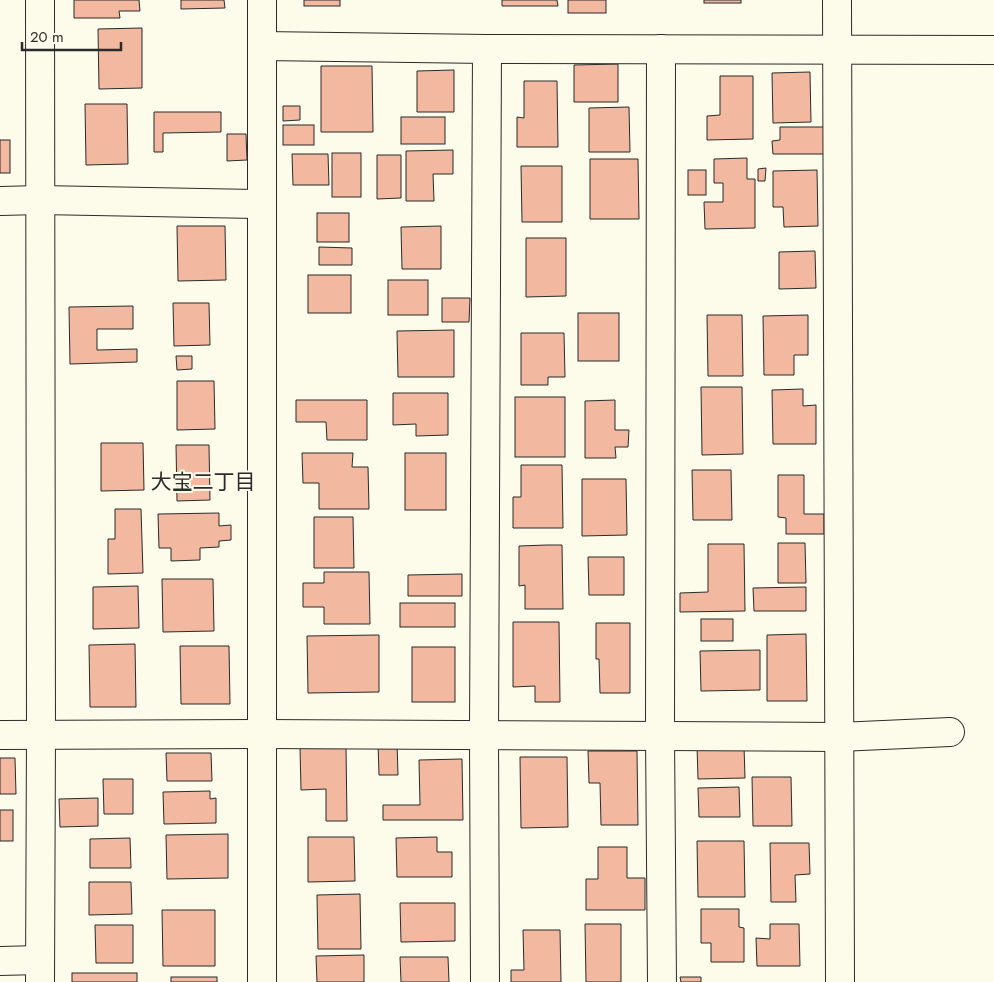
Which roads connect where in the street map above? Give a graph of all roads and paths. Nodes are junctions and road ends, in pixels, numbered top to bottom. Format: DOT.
graph roads {
  1 [pos="40,0"];
  2 [pos="262,0"];
  3 [pos="837,0"];
  4 [pos="262,46"];
  5 [pos="487,49"];
  6 [pos="660,49"];
  7 [pos="836,50"];
  8 [pos="994,50"];
  9 [pos="40,200"];
  10 [pos="0,201"];
  11 [pos="262,204"];
  12 [pos="950,732"];
  13 [pos="262,734"];
  14 [pos="484,735"];
  15 [pos="0,736"];
  16 [pos="41,736"];
  17 [pos="660,736"];
  18 [pos="838,736"];
  19 [pos="0,961"];
  20 [pos="40,971"];
  21 [pos="262,982"];
  22 [pos="485,982"];
  23 [pos="662,982"];
  24 [pos="840,982"];
  1 -- 9 [label="street"];
  2 -- 4 [label="street"];
  3 -- 7 [label="street"];
  4 -- 5 [label="street"];
  4 -- 11 [label="street"];
  5 -- 6 [label="street"];
  5 -- 14 [label="street"];
  6 -- 7 [label="street"];
  6 -- 17 [label="street"];
  7 -- 8 [label="street"];
  7 -- 18 [label="street"];
  9 -- 10 [label="street"];
  9 -- 11 [label="street"];
  9 -- 16 [label="street"];
  11 -- 13 [label="street"];
  12 -- 18 [label="street"];
  13 -- 14 [label="street"];
  13 -- 16 [label="street"];
  13 -- 21 [label="street"];
  14 -- 17 [label="street"];
  14 -- 22 [label="street"];
  15 -- 16 [label="street"];
  16 -- 20 [label="street"];
  17 -- 18 [label="street"];
  17 -- 23 [label="street"];
  18 -- 24 [label="street"];
  19 -- 20 [label="street"];
}
